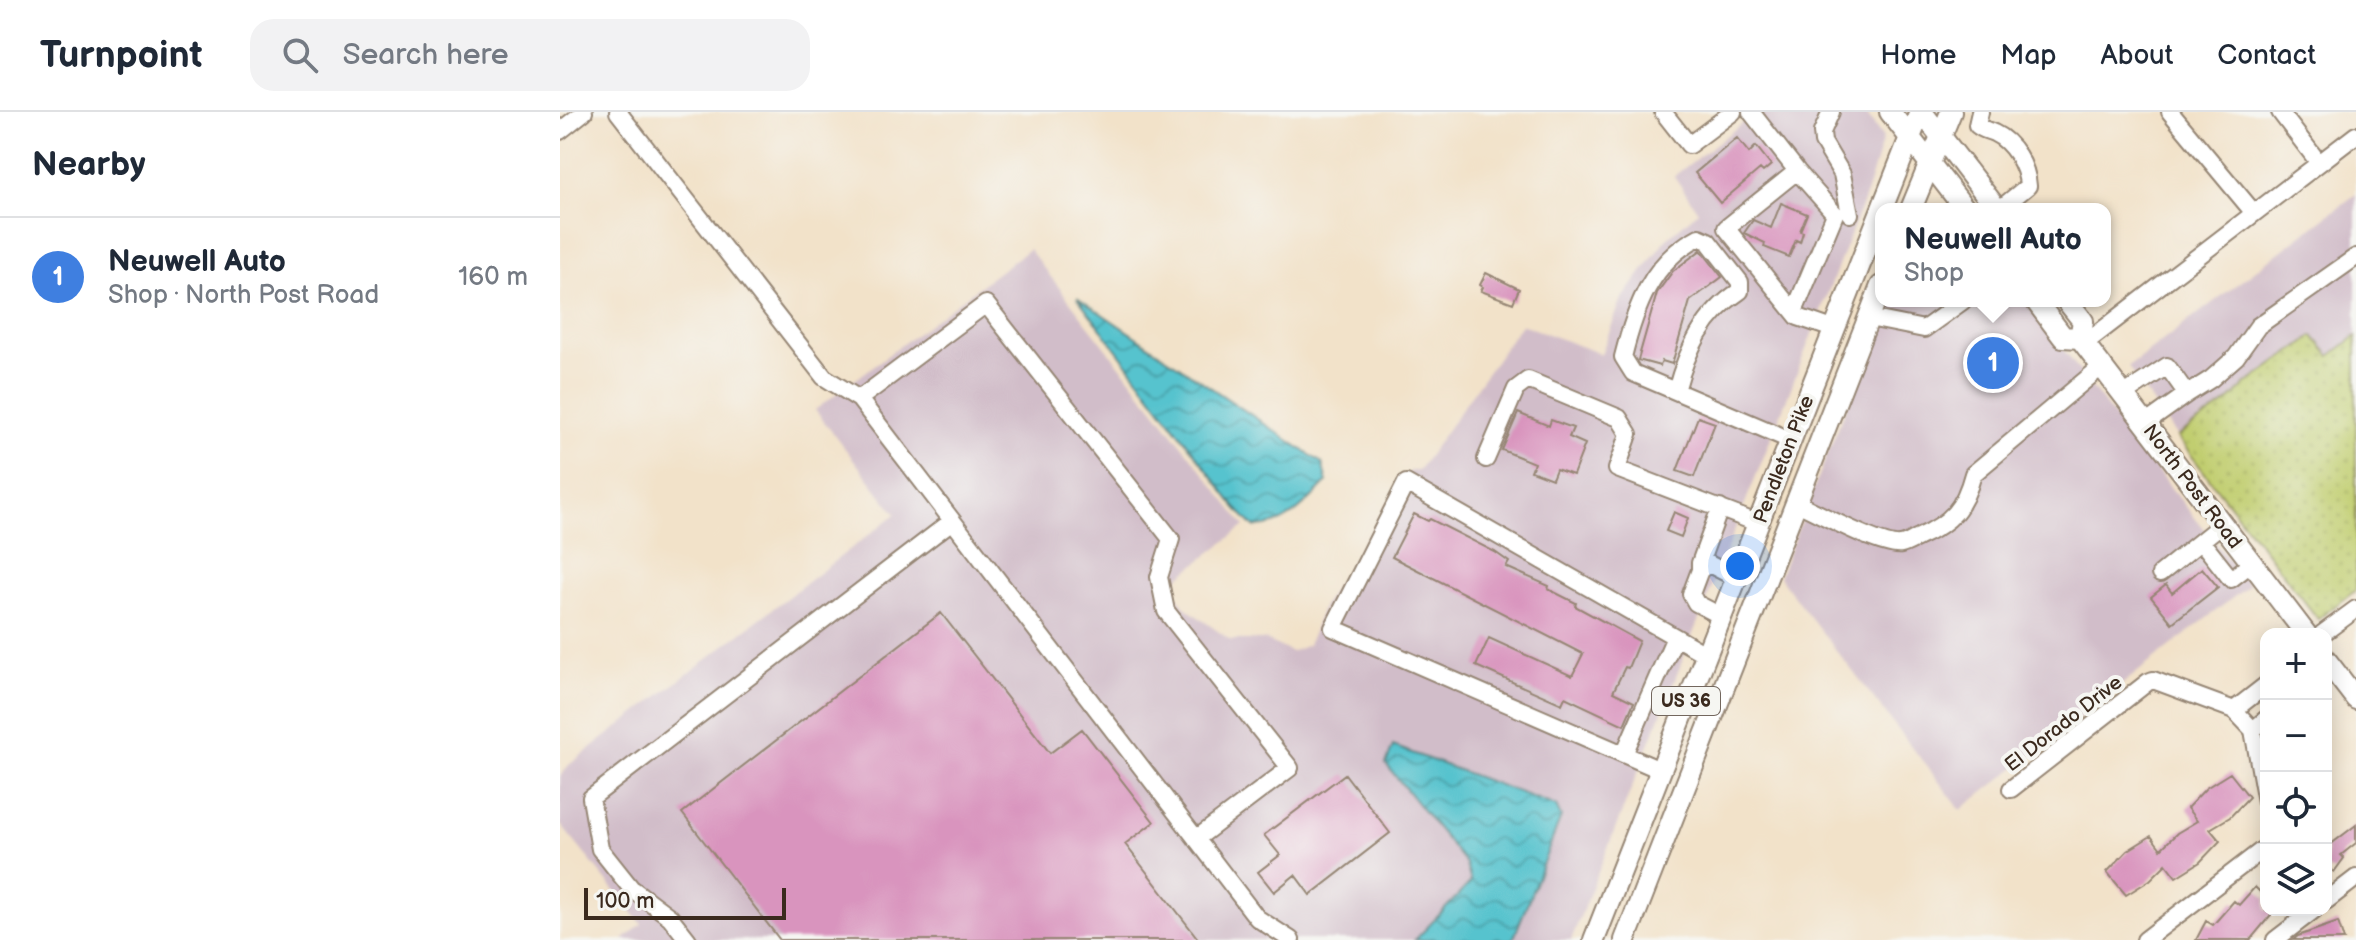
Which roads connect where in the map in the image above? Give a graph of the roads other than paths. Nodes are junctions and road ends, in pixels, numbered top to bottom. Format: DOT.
graph roads {
  1 [pos="584,112"];
  2 [pos="618,112"];
  3 [pos="1663,112"];
  4 [pos="1733,112"];
  5 [pos="1751,112"];
  6 [pos="1831,112"];
  7 [pos="1890,112"];
  8 [pos="1921,112"];
  9 [pos="1951,112"];
  10 [pos="1980,112"];
  11 [pos="2170,112"];
  12 [pos="2280,112"];
  13 [pos="560,131"];
  14 [pos="2356,135"];
  15 [pos="1909,137"];
  16 [pos="1942,137"];
  17 [pos="2319,163"];
  18 [pos="1930,164"];
  19 [pos="1797,171"];
  20 [pos="1883,203"];
  21 [pos="1914,203"];
  22 [pos="1960,203"];
  23 [pos="1993,203"];
  24 [pos="2006,203"];
  25 [pos="2254,213"];
  26 [pos="1843,214"];
  27 [pos="1874,225"];
  28 [pos="2356,257"];
  29 [pos="1875,302"];
  30 [pos="1955,307"];
  31 [pos="2040,307"];
  32 [pos="2072,307"];
  33 [pos="1794,312"];
  34 [pos="1869,318"];
  35 [pos="1833,329"];
  36 [pos="2082,341"];
  37 [pos="2101,367"];
  38 [pos="1676,391"];
  39 [pos="2187,394"];
  40 [pos="2123,395"];
  41 [pos="859,399"];
  42 [pos="2145,424"];
  43 [pos="1790,440"];
  44 [pos="1486,459"];
  45 [pos="1797,503"];
  46 [pos="1720,508"];
  47 [pos="952,521"];
  48 [pos="1757,523"];
  49 [pos="2222,524"];
  50 [pos="2201,541"];
  51 [pos="2252,563"];
  52 [pos="1700,570"];
  53 [pos="2160,574"];
  54 [pos="1736,578"];
  55 [pos="2356,609"];
  56 [pos="1721,616"];
  57 [pos="2301,628"];
  58 [pos="2330,628"];
  59 [pos="1675,637"];
  60 [pos="1705,654"];
  61 [pos="2332,672"];
  62 [pos="2260,690"];
  63 [pos="2356,699"];
  64 [pos="2234,710"];
  65 [pos="2259,724"];
  66 [pos="1624,754"];
  67 [pos="1660,770"];
  68 [pos="2263,772"];
  69 [pos="2011,789"];
  70 [pos="1196,839"];
  71 [pos="2260,852"];
  72 [pos="2356,878"];
  73 [pos="2332,896"];
  74 [pos="2306,916"];
  75 [pos="688,940"];
  76 [pos="1291,940"];
  77 [pos="1594,940"];
  78 [pos="1625,940"];
  79 [pos="2145,940"];
  80 [pos="2275,940"];
  1 -- 13 [label="street"];
  2 -- 41 [label="street"];
  3 -- 4 [label="street"];
  5 -- 19 [label="street"];
  6 -- 26 [label="street"];
  7 -- 15 [label="main road"];
  8 -- 15 [label="main road, Pendleton Pike / US 36"];
  8 -- 16 [label="main road"];
  9 -- 16 [label="main road"];
  10 -- 24 [label="street"];
  11 -- 25 [label="street"];
  12 -- 17 [label="street"];
  14 -- 17 [label="street"];
  15 -- 18 [label="main road"];
  15 -- 20 [label="main road, Pendleton Pike / US 36"];
  16 -- 18 [label="main road"];
  16 -- 23 [label="main road"];
  17 -- 25 [label="street"];
  18 -- 21 [label="main road"];
  18 -- 22 [label="main road"];
  19 -- 26 [label="street"];
  19 -- 33 [label="street"];
  25 -- 36 [label="street"];
  26 -- 27 [label="street"];
  26 -- 33 [label="street"];
  27 -- 35 [label="main road, Pendleton Pike / US 36"];
  28 -- 39 [label="street"];
  29 -- 34 [label="main road, Pendleton Pike"];
  30 -- 34 [label="street"];
  31 -- 36 [label="main road, North Post Road"];
  32 -- 36 [label="main road, North Post Road"];
  33 -- 35 [label="street"];
  34 -- 45 [label="main road, Pendleton Pike"];
  35 -- 43 [label="main road, Pendleton Pike / US 36"];
  36 -- 37 [label="main road, North Post Road"];
  37 -- 40 [label="main road, North Post Road"];
  37 -- 45 [label="street"];
  38 -- 38 [label="street"];
  38 -- 43 [label="street"];
  39 -- 40 [label="street"];
  39 -- 42 [label="street"];
  40 -- 42 [label="main road, North Post Road"];
  41 -- 47 [label="street"];
  41 -- 70 [label="street"];
  42 -- 49 [label="main road, North Post Road"];
  43 -- 48 [label="main road, Pendleton Pike / US 36"];
  44 -- 46 [label="street"];
  45 -- 78 [label="main road, Pendleton Pike"];
  46 -- 48 [label="street"];
  46 -- 52 [label="street"];
  47 -- 70 [label="street"];
  47 -- 75 [label="street"];
  48 -- 54 [label="main road, Pendleton Pike / US 36"];
  49 -- 50 [label="street"];
  49 -- 51 [label="main road, North Post Road"];
  50 -- 51 [label="street"];
  50 -- 53 [label="street"];
  51 -- 57 [label="main road, North Post Road"];
  52 -- 54 [label="street"];
  52 -- 56 [label="street"];
  54 -- 56 [label="main road, Pendleton Pike / US 36"];
  55 -- 58 [label="street"];
  56 -- 60 [label="main road, Pendleton Pike / US 36"];
  59 -- 60 [label="street"];
  59 -- 66 [label="street"];
  59 -- 66 [label="street"];
  60 -- 67 [label="main road, Pendleton Pike / US 36"];
  61 -- 63 [label="main road"];
  62 -- 64 [label="street"];
  64 -- 65 [label="street"];
  64 -- 69 [label="street, El Dorado Drive"];
  65 -- 68 [label="street"];
  66 -- 67 [label="street"];
  67 -- 77 [label="main road, Pendleton Pike / US 36"];
  70 -- 76 [label="street"];
  71 -- 79 [label="street"];
  72 -- 73 [label="street"];
  74 -- 80 [label="street"];
}
